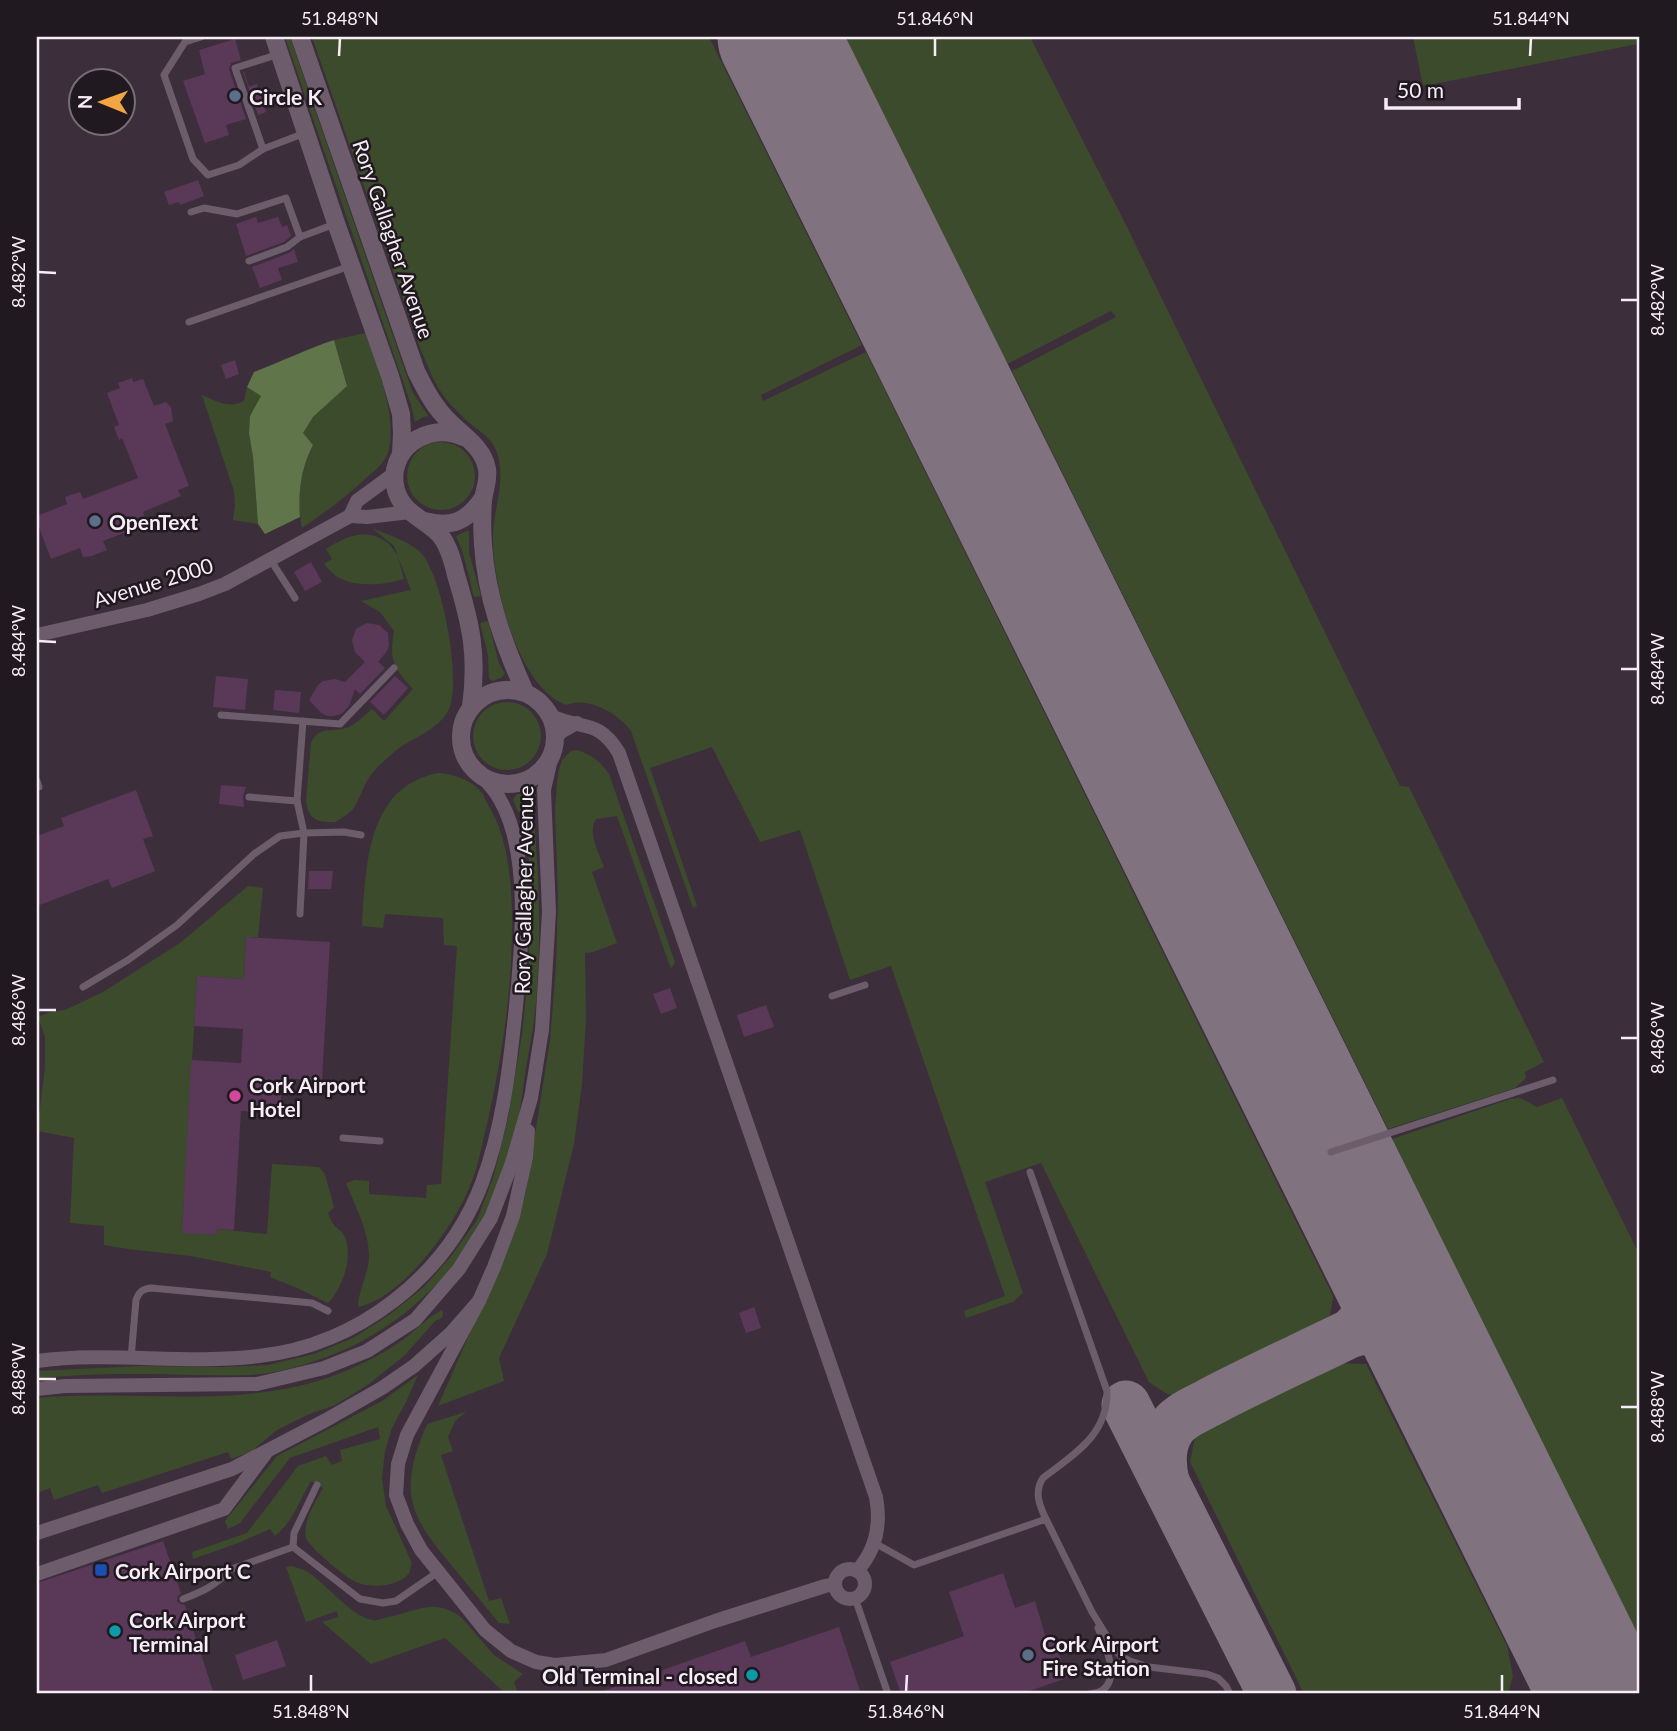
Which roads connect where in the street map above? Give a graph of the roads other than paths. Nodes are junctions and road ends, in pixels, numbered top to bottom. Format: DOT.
graph roads {
  1 [pos="201,37"];
  2 [pos="300,37"];
  3 [pos="277,45"];
  4 [pos="306,132"];
  5 [pos="263,149"];
  6 [pos="191,212"];
  7 [pos="336,223"];
  8 [pos="300,237"];
  9 [pos="248,261"];
  10 [pos="352,266"];
  11 [pos="188,322"];
  12 [pos="471,442"];
  13 [pos="401,454"];
  14 [pos="395,473"];
  15 [pos="483,498"];
  16 [pos="350,516"];
  17 [pos="417,517"];
  18 [pos="270,559"];
  19 [pos="295,598"];
  20 [pos="37,635"];
  21 [pos="394,668"];
  22 [pos="525,692"];
  23 [pos="471,707"];
  24 [pos="221,715"];
  25 [pos="549,715"];
  26 [pos="303,720"];
  27 [pos="577,723"];
  28 [pos="554,744"];
  29 [pos="483,777"];
  30 [pos="249,797"];
  31 [pos="298,801"];
  32 [pos="304,833"];
  33 [pos="362,835"];
  34 [pos="300,914"];
  35 [pos="865,985"];
  36 [pos="83,987"];
  37 [pos="832,996"];
  38 [pos="1553,1080"];
  39 [pos="531,1098"];
  40 [pos="343,1138"];
  41 [pos="380,1141"];
  42 [pos="1331,1152"];
  43 [pos="1030,1172"];
  44 [pos="479,1301"];
  45 [pos="328,1311"];
  46 [pos="131,1358"];
  47 [pos="37,1361"];
  48 [pos="37,1389"];
  49 [pos="268,1451"];
  50 [pos="317,1485"];
  51 [pos="1046,1519"];
  52 [pos="37,1533"];
  53 [pos="873,1542"];
  54 [pos="293,1547"];
  55 [pos="857,1571"];
  56 [pos="439,1572"];
  57 [pos="37,1574"];
  58 [pos="835,1584"];
  59 [pos="855,1598"];
  60 [pos="183,1599"];
  61 [pos="1092,1612"];
  62 [pos="888,1694"];
  63 [pos="1090,1694"];
  64 [pos="1230,1694"];
  1 -- 5 [label="lane"];
  2 -- 12 [label="street, Rory Gallagher Avenue"];
  3 -- 4 [label="street"];
  3 -- 5 [label="lane"];
  4 -- 5 [label="lane"];
  4 -- 7 [label="street"];
  6 -- 8 [label="lane"];
  7 -- 8 [label="lane"];
  7 -- 10 [label="street"];
  8 -- 9 [label="lane"];
  10 -- 11 [label="lane"];
  10 -- 13 [label="street"];
  12 -- 13 [label="street"];
  12 -- 15 [label="street, Rory Gallagher Avenue"];
  13 -- 14 [label="street"];
  14 -- 16 [label="street"];
  14 -- 17 [label="street, Rory Gallagher Avenue"];
  15 -- 17 [label="street"];
  15 -- 22 [label="street, Rory Gallagher Avenue"];
  16 -- 17 [label="street"];
  16 -- 18 [label="street, Avenue 2000"];
  17 -- 23 [label="street, Rory Gallagher Avenue"];
  18 -- 19 [label="lane"];
  18 -- 20 [label="street, Avenue 2000"];
  21 -- 26 [label="lane"];
  22 -- 23 [label="street"];
  22 -- 25 [label="street, Rory Gallagher Avenue"];
  23 -- 29 [label="street, Rory Gallagher Avenue"];
  24 -- 26 [label="lane"];
  25 -- 27 [label="street"];
  25 -- 28 [label="street, Rory Gallagher Avenue"];
  26 -- 31 [label="lane"];
  27 -- 28 [label="street"];
  27 -- 53 [label="street"];
  28 -- 29 [label="street, Rory Gallagher Avenue"];
  28 -- 39 [label="street, Rory Gallagher Avenue"];
  29 -- 46 [label="street, Rory Gallagher Avenue"];
  30 -- 31 [label="lane"];
  31 -- 32 [label="lane"];
  32 -- 33 [label="lane"];
  32 -- 34 [label="lane"];
  32 -- 36 [label="lane"];
  35 -- 37 [label="lane"];
  38 -- 42 [label="lane"];
  39 -- 44 [label="street"];
  39 -- 48 [label="street, Rory Gallagher Avenue"];
  40 -- 41 [label="lane"];
  43 -- 51 [label="lane"];
  44 -- 49 [label="street"];
  44 -- 56 [label="street"];
  45 -- 46 [label="lane"];
  46 -- 47 [label="street, Rory Gallagher Avenue"];
  49 -- 52 [label="street"];
  49 -- 57 [label="street"];
  50 -- 54 [label="lane"];
  51 -- 53 [label="lane"];
  51 -- 61 [label="lane"];
  53 -- 55 [label="street"];
  54 -- 56 [label="lane"];
  54 -- 60 [label="lane"];
  55 -- 58 [label="street"];
  55 -- 59 [label="street"];
  56 -- 58 [label="street"];
  58 -- 59 [label="street"];
  59 -- 62 [label="lane"];
  61 -- 63 [label="lane"];
  61 -- 64 [label="lane"];
}
